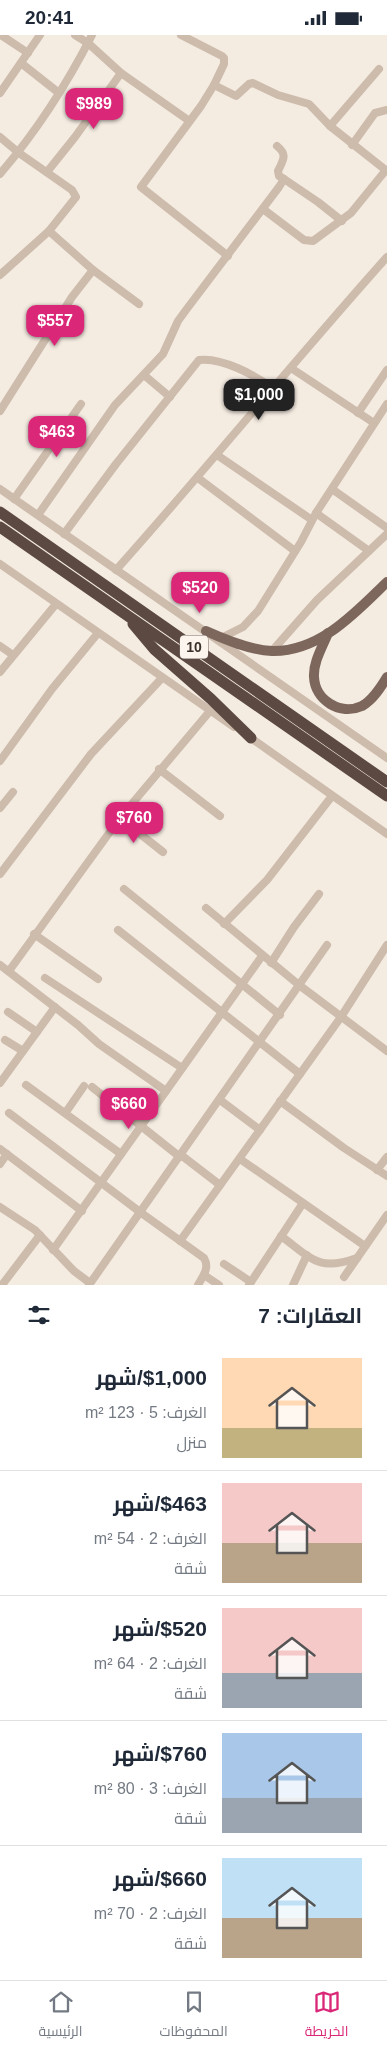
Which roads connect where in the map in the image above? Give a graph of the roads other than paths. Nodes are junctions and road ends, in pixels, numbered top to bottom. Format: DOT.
graph roads {
  1 [pos="1,35"];
  2 [pos="40,35"];
  3 [pos="75,35"];
  4 [pos="92,35"];
  5 [pos="181,35"];
  6 [pos="88,43"];
  7 [pos="28,53"];
  8 [pos="20,63"];
  9 [pos="379,69"];
  10 [pos="121,73"];
  11 [pos="214,85"];
  12 [pos="0,93"];
  13 [pos="59,93"];
  14 [pos="387,110"];
  15 [pos="188,120"];
  16 [pos="330,126"];
  17 [pos="0,137"];
  18 [pos="277,145"];
  19 [pos="352,145"];
  20 [pos="18,153"];
  21 [pos="387,171"];
  22 [pos="47,172"];
  23 [pos="0,174"];
  24 [pos="284,179"];
  25 [pos="263,209"];
  26 [pos="342,221"];
  27 [pos="49,231"];
  28 [pos="228,255"];
  29 [pos="387,257"];
  30 [pos="93,270"];
  31 [pos="0,275"];
  32 [pos="139,304"];
  33 [pos="291,368"];
  34 [pos="387,370"];
  35 [pos="144,375"];
  36 [pos="273,387"];
  37 [pos="170,397"];
  38 [pos="81,404"];
  39 [pos="387,404"];
  40 [pos="0,411"];
  41 [pos="358,413"];
  42 [pos="385,413"];
  43 [pos="374,423"];
  44 [pos="217,455"];
  45 [pos="198,478"];
  46 [pos="0,489"];
  47 [pos="332,489"];
  48 [pos="14,499"];
  49 [pos="0,512"];
  50 [pos="38,515"];
  51 [pos="314,517"];
  52 [pos="0,527"];
  53 [pos="387,528"];
  54 [pos="64,534"];
  55 [pos="387,534"];
  56 [pos="295,551"];
  57 [pos="369,551"];
  58 [pos="0,564"];
  59 [pos="116,570"];
  60 [pos="387,582"];
  61 [pos="56,604"];
  62 [pos="126,615"];
  63 [pos="206,631"];
  64 [pos="98,633"];
  65 [pos="328,633"];
  66 [pos="222,638"];
  67 [pos="0,645"];
  68 [pos="272,651"];
  69 [pos="13,655"];
  70 [pos="0,672"];
  71 [pos="387,677"];
  72 [pos="162,678"];
  73 [pos="210,711"];
  74 [pos="251,738"];
  75 [pos="387,758"];
  76 [pos="0,761"];
  77 [pos="159,769"];
  78 [pos="387,782"];
  79 [pos="13,792"];
  80 [pos="332,796"];
  81 [pos="387,796"];
  82 [pos="0,808"];
  83 [pos="220,816"];
  84 [pos="120,817"];
  85 [pos="387,834"];
  86 [pos="163,852"];
  87 [pos="0,874"];
  88 [pos="124,889"];
  89 [pos="319,894"];
  90 [pos="206,908"];
  91 [pos="224,923"];
  92 [pos="118,930"];
  93 [pos="34,934"];
  94 [pos="328,945"];
  95 [pos="387,945"];
  96 [pos="262,956"];
  97 [pos="271,963"];
  98 [pos="0,965"];
  99 [pos="9,971"];
  100 [pos="45,978"];
  101 [pos="98,979"];
  102 [pos="242,984"];
  103 [pos="300,985"];
  104 [pos="55,1007"];
  105 [pos="8,1012"];
  106 [pos="222,1013"];
  107 [pos="280,1015"];
  108 [pos="341,1017"];
  109 [pos="36,1032"];
  110 [pos="5,1039"];
  111 [pos="260,1043"];
  112 [pos="23,1051"];
  113 [pos="387,1051"];
  114 [pos="0,1068"];
  115 [pos="182,1068"];
  116 [pos="8,1073"];
  117 [pos="300,1074"];
  118 [pos="0,1083"];
  119 [pos="26,1085"];
  120 [pos="166,1091"];
  121 [pos="220,1100"];
  122 [pos="280,1101"];
  123 [pos="9,1113"];
  124 [pos="66,1113"];
  125 [pos="141,1126"];
  126 [pos="260,1130"];
  127 [pos="3,1151"];
  128 [pos="121,1154"];
  129 [pos="180,1156"];
  130 [pos="387,1157"];
  131 [pos="240,1159"];
  132 [pos="0,1164"];
  133 [pos="377,1170"];
  134 [pos="387,1176"];
  135 [pos="101,1183"];
  136 [pos="220,1185"];
  137 [pos="302,1203"];
  138 [pos="0,1207"];
  139 [pos="82,1211"];
  140 [pos="140,1212"];
  141 [pos="387,1215"];
  142 [pos="40,1235"];
  143 [pos="281,1237"];
  144 [pos="180,1241"];
  145 [pos="365,1246"];
  146 [pos="53,1250"];
  147 [pos="307,1255"];
  148 [pos="357,1258"];
  149 [pos="224,1264"];
  150 [pos="204,1275"];
  151 [pos="344,1277"];
  152 [pos="250,1283"];
  153 [pos="89,1284"];
  154 [pos="2,1285"];
  155 [pos="198,1285"];
  156 [pos="219,1285"];
  157 [pos="293,1285"];
  1 -- 7 [label="street"];
  2 -- 7 [label="street"];
  3 -- 6 [label="street"];
  4 -- 6 [label="street"];
  5 -- 11 [label="street"];
  6 -- 10 [label="street"];
  6 -- 13 [label="street"];
  7 -- 8 [label="street"];
  8 -- 12 [label="street"];
  8 -- 13 [label="street"];
  9 -- 16 [label="street"];
  10 -- 15 [label="street"];
  10 -- 22 [label="street"];
  11 -- 15 [label="street"];
  11 -- 16 [label="street"];
  13 -- 20 [label="street"];
  14 -- 19 [label="street"];
  15 -- 28 [label="street"];
  16 -- 19 [label="street"];
  17 -- 20 [label="street"];
  18 -- 24 [label="street"];
  19 -- 21 [label="street"];
  20 -- 22 [label="street"];
  20 -- 23 [label="street"];
  21 -- 26 [label="street"];
  22 -- 27 [label="street"];
  24 -- 25 [label="street"];
  24 -- 26 [label="street"];
  25 -- 26 [label="street"];
  25 -- 28 [label="street"];
  27 -- 30 [label="street"];
  27 -- 31 [label="street"];
  28 -- 35 [label="street"];
  29 -- 33 [label="street"];
  30 -- 32 [label="street"];
  30 -- 40 [label="street"];
  33 -- 36 [label="street"];
  33 -- 41 [label="street"];
  34 -- 41 [label="street"];
  35 -- 37 [label="street"];
  35 -- 50 [label="street"];
  36 -- 37 [label="street"];
  36 -- 44 [label="street"];
  37 -- 54 [label="street"];
  38 -- 48 [label="street"];
  39 -- 42 [label="street"];
  41 -- 43 [label="street"];
  42 -- 43 [label="street"];
  43 -- 47 [label="street"];
  44 -- 45 [label="street"];
  44 -- 51 [label="street"];
  45 -- 56 [label="street"];
  45 -- 59 [label="street"];
  46 -- 48 [label="street"];
  47 -- 51 [label="street"];
  47 -- 53 [label="street"];
  48 -- 50 [label="street"];
  49 -- 78 [label="highway, 10"];
  50 -- 54 [label="street"];
  51 -- 56 [label="street"];
  51 -- 57 [label="street"];
  52 -- 62 [label="highway, 10"];
  54 -- 59 [label="street"];
  55 -- 57 [label="street"];
  56 -- 66 [label="street"];
  57 -- 68 [label="street"];
  58 -- 61 [label="street"];
  59 -- 63 [label="street"];
  60 -- 65 [label="main road"];
  61 -- 64 [label="street"];
  61 -- 69 [label="street"];
  62 -- 74 [label="highway"];
  62 -- 81 [label="highway, 10"];
  63 -- 66 [label="main road"];
  63 -- 75 [label="street"];
  64 -- 72 [label="street"];
  64 -- 76 [label="street"];
  65 -- 68 [label="main road"];
  65 -- 71 [label="main road"];
  66 -- 68 [label="main road"];
  67 -- 69 [label="street"];
  69 -- 70 [label="street"];
  72 -- 73 [label="street"];
  72 -- 87 [label="street"];
  73 -- 74 [label="street"];
  73 -- 77 [label="street"];
  74 -- 80 [label="street"];
  77 -- 83 [label="street"];
  77 -- 84 [label="street"];
  79 -- 82 [label="street"];
  80 -- 85 [label="street"];
  80 -- 91 [label="street"];
  84 -- 86 [label="street"];
  84 -- 93 [label="street"];
  88 -- 102 [label="street"];
  89 -- 97 [label="street"];
  90 -- 91 [label="street"];
  91 -- 96 [label="street"];
  92 -- 106 [label="street"];
  93 -- 99 [label="street"];
  93 -- 101 [label="street"];
  94 -- 103 [label="street"];
  95 -- 108 [label="street"];
  96 -- 97 [label="street"];
  96 -- 102 [label="street"];
  97 -- 103 [label="street"];
  98 -- 99 [label="street"];
  99 -- 104 [label="street"];
  100 -- 115 [label="street"];
  102 -- 106 [label="street"];
  102 -- 107 [label="street"];
  103 -- 107 [label="street"];
  103 -- 108 [label="street"];
  104 -- 109 [label="street"];
  104 -- 120 [label="street"];
  105 -- 109 [label="street"];
  106 -- 111 [label="street"];
  106 -- 115 [label="street"];
  107 -- 111 [label="street"];
  108 -- 113 [label="street"];
  108 -- 117 [label="street"];
  109 -- 112 [label="street"];
  110 -- 112 [label="street"];
  111 -- 117 [label="street"];
  111 -- 121 [label="street"];
  112 -- 116 [label="street"];
  114 -- 116 [label="street"];
  115 -- 120 [label="street"];
  116 -- 118 [label="street"];
  117 -- 122 [label="street"];
  119 -- 124 [label="street"];
  120 -- 125 [label="street"];
  121 -- 126 [label="street"];
  121 -- 129 [label="street"];
  122 -- 126 [label="street"];
  122 -- 133 [label="street"];
  123 -- 135 [label="street"];
  124 -- 125 [label="street"];
  124 -- 128 [label="street"];
  125 -- 128 [label="street"];
  125 -- 129 [label="street"];
  126 -- 131 [label="street"];
  127 -- 132 [label="street"];
  127 -- 139 [label="street"];
  128 -- 135 [label="street"];
  129 -- 136 [label="street"];
  129 -- 140 [label="street"];
  130 -- 133 [label="street"];
  131 -- 136 [label="street"];
  131 -- 137 [label="street"];
  133 -- 134 [label="street"];
  135 -- 139 [label="street"];
  135 -- 140 [label="street"];
  136 -- 144 [label="street"];
  137 -- 143 [label="street"];
  137 -- 145 [label="street"];
  138 -- 142 [label="street"];
  139 -- 146 [label="street"];
  140 -- 144 [label="street"];
  140 -- 153 [label="street"];
  141 -- 145 [label="street"];
  142 -- 146 [label="street"];
  142 -- 154 [label="street"];
  143 -- 147 [label="street"];
  143 -- 152 [label="street"];
  144 -- 150 [label="street"];
  145 -- 148 [label="street"];
  146 -- 153 [label="street"];
  147 -- 148 [label="street"];
  147 -- 157 [label="street"];
  148 -- 151 [label="street"];
  149 -- 152 [label="street"];
  150 -- 155 [label="street"];
  150 -- 156 [label="street"];
}
